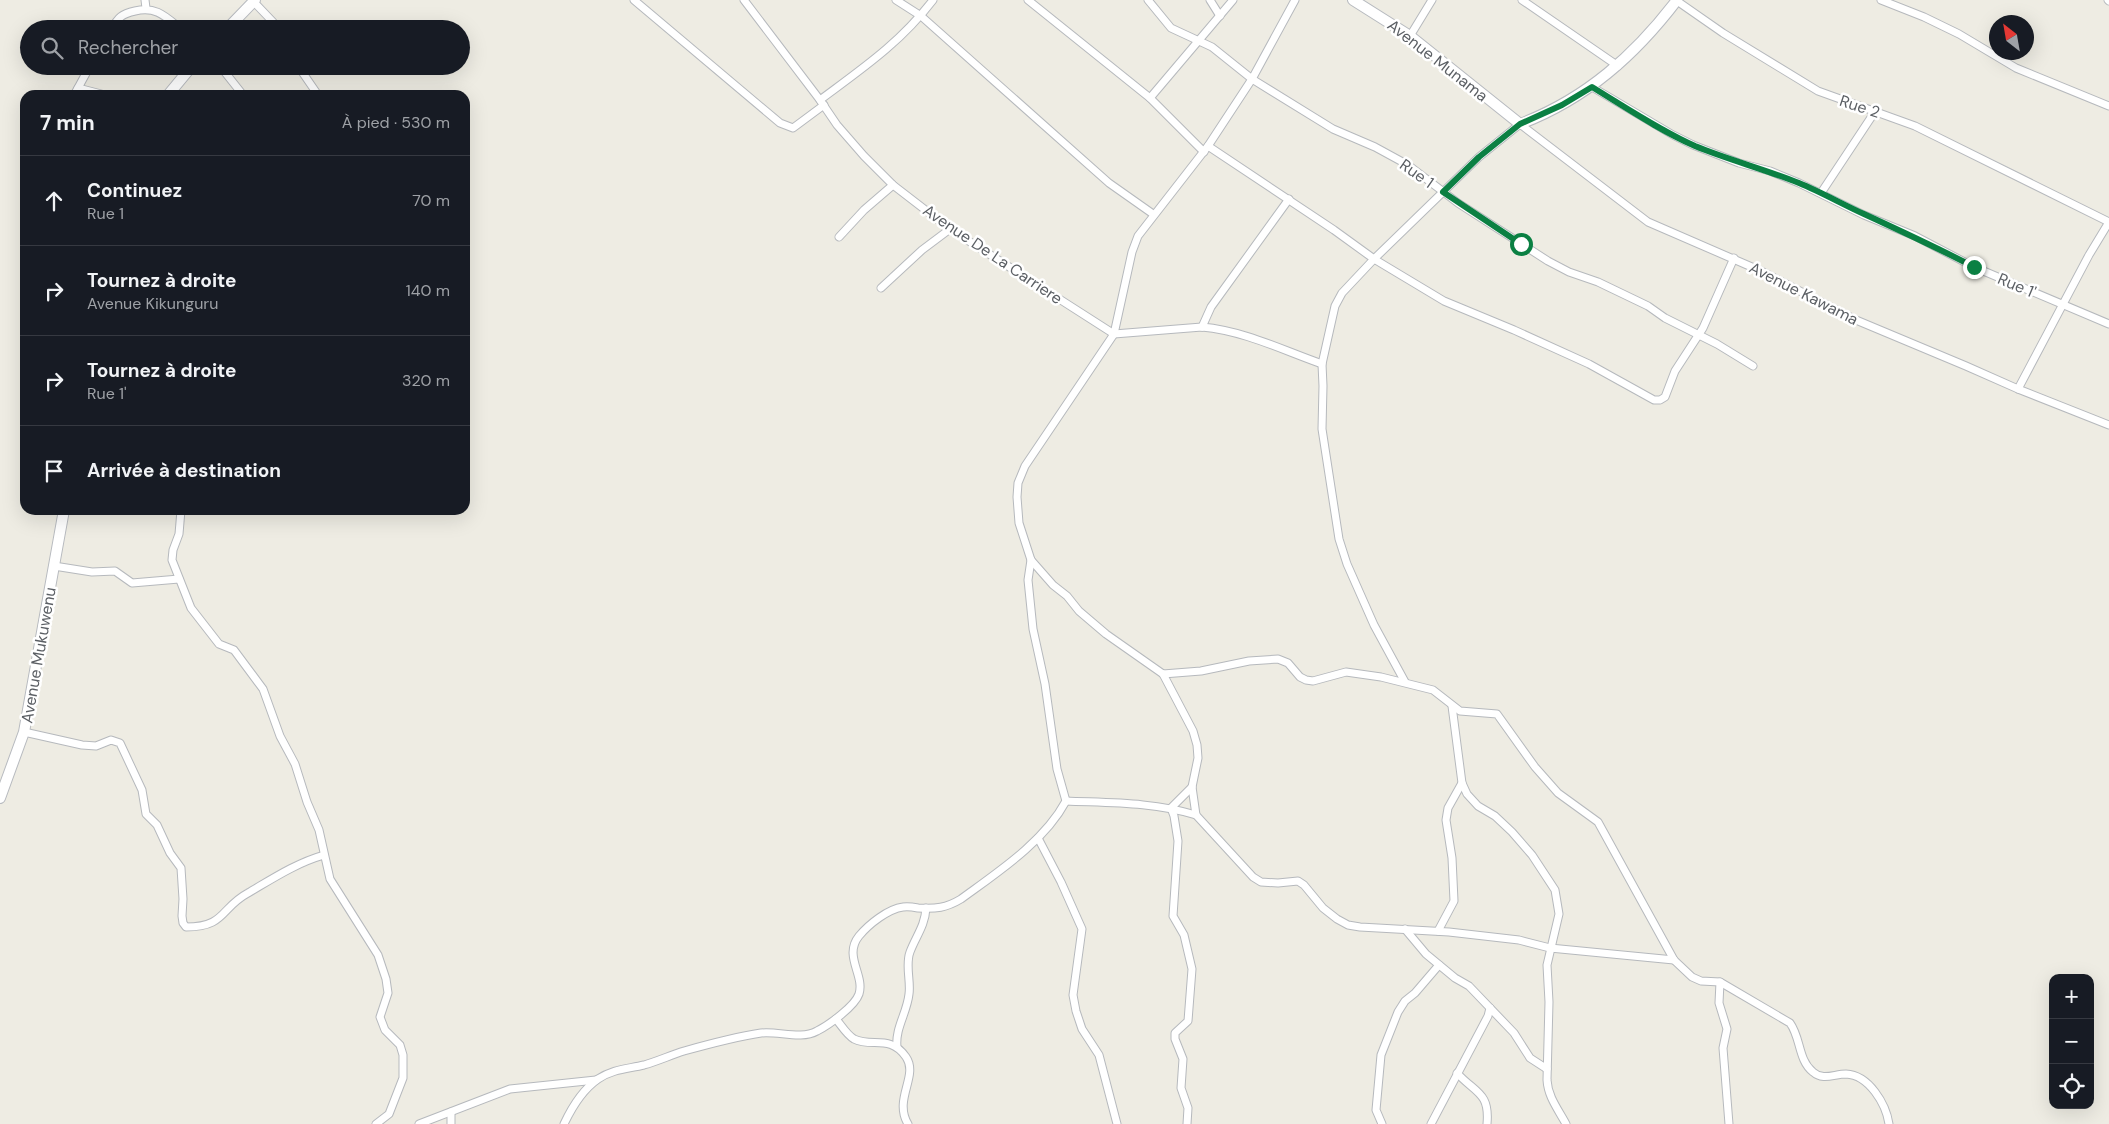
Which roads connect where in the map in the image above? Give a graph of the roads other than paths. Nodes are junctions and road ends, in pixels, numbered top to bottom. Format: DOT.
graph roads {
  1 [pos="254,0"];
  2 [pos="634,0"];
  3 [pos="744,0"];
  4 [pos="896,0"];
  5 [pos="933,0"];
  6 [pos="1028,0"];
  7 [pos="1148,0"];
  8 [pos="1210,0"];
  9 [pos="1233,0"];
  10 [pos="1295,0"];
  11 [pos="1353,0"];
  12 [pos="1432,0"];
  13 [pos="1522,0"];
  14 [pos="1677,0"];
  15 [pos="1881,0"];
  16 [pos="146,4"];
  17 [pos="920,16"];
  18 [pos="1220,16"];
  19 [pos="116,20"];
  20 [pos="170,20"];
  21 [pos="235,20"];
  22 [pos="270,20"];
  23 [pos="1410,36"];
  24 [pos="1199,41"];
  25 [pos="1618,66"];
  26 [pos="85,75"];
  27 [pos="185,75"];
  28 [pos="227,75"];
  29 [pos="304,75"];
  30 [pos="1252,79"];
  31 [pos="1592,87"];
  32 [pos="78,88"];
  33 [pos="85,90"];
  34 [pos="172,90"];
  35 [pos="239,90"];
  36 [pos="315,90"];
  37 [pos="1150,98"];
  38 [pos="822,102"];
  39 [pos="2109,106"];
  40 [pos="1876,110"];
  41 [pos="1520,124"];
  42 [pos="1206,149"];
  43 [pos="893,185"];
  44 [pos="1443,192"];
  45 [pos="1821,193"];
  46 [pos="1289,200"];
  47 [pos="1153,214"];
  48 [pos="2109,222"];
  49 [pos="950,229"];
  50 [pos="839,236"];
  51 [pos="1734,258"];
  52 [pos="1374,259"];
  53 [pos="881,288"];
  54 [pos="2064,304"];
  55 [pos="2109,324"];
  56 [pos="1202,326"];
  57 [pos="1114,334"];
  58 [pos="1697,334"];
  59 [pos="1322,364"];
  60 [pos="1753,366"];
  61 [pos="2018,389"];
  62 [pos="2109,425"];
  63 [pos="63,515"];
  64 [pos="181,515"];
  65 [pos="1030,560"];
  66 [pos="54,566"];
  67 [pos="179,579"];
  68 [pos="1163,674"];
  69 [pos="1405,682"];
  70 [pos="1452,706"];
  71 [pos="24,732"];
  72 [pos="1462,783"];
  73 [pos="1192,787"];
  74 [pos="0,798"];
  75 [pos="1066,800"];
  76 [pos="1171,808"];
  77 [pos="1196,815"];
  78 [pos="1038,838"];
  79 [pos="324,855"];
  80 [pos="926,908"];
  81 [pos="1405,929"];
  82 [pos="1438,931"];
  83 [pos="1550,948"];
  84 [pos="1674,960"];
  85 [pos="1440,965"];
  86 [pos="1720,982"];
  87 [pos="1490,1008"];
  88 [pos="836,1019"];
  89 [pos="897,1047"];
  90 [pos="1546,1069"];
  91 [pos="1457,1073"];
  92 [pos="596,1080"];
  93 [pos="451,1112"];
  94 [pos="376,1124"];
  95 [pos="419,1124"];
  96 [pos="451,1124"];
  97 [pos="564,1124"];
  98 [pos="908,1124"];
  99 [pos="1117,1124"];
  100 [pos="1188,1124"];
  101 [pos="1382,1124"];
  102 [pos="1431,1124"];
  103 [pos="1486,1124"];
  104 [pos="1566,1124"];
  105 [pos="1729,1124"];
  106 [pos="1889,1124"];
  1 -- 21 [label="street"];
  1 -- 22 [label="street"];
  2 -- 38 [label="street"];
  3 -- 38 [label="street, Avenue De La Carriere"];
  4 -- 17 [label="street"];
  5 -- 17 [label="street"];
  6 -- 37 [label="street"];
  7 -- 24 [label="street, Rue 1"];
  8 -- 18 [label="street"];
  9 -- 18 [label="street"];
  10 -- 30 [label="street"];
  11 -- 23 [label="street, Avenue Munama"];
  12 -- 23 [label="street"];
  13 -- 25 [label="street"];
  14 -- 25 [label="street"];
  14 -- 40 [label="street, Rue 2"];
  15 -- 39 [label="street"];
  16 -- 19 [label="street"];
  16 -- 20 [label="street"];
  17 -- 38 [label="street"];
  17 -- 47 [label="street"];
  18 -- 24 [label="street"];
  23 -- 41 [label="street, Avenue Munama"];
  24 -- 30 [label="street, Rue 1"];
  24 -- 37 [label="street"];
  25 -- 31 [label="street"];
  26 -- 32 [label="street"];
  27 -- 34 [label="street"];
  28 -- 35 [label="street"];
  29 -- 36 [label="street"];
  30 -- 42 [label="street"];
  30 -- 44 [label="street, Rue 1"];
  31 -- 41 [label="street"];
  31 -- 45 [label="street, Rue 1'"];
  32 -- 33 [label="street"];
  37 -- 42 [label="street"];
  38 -- 43 [label="street, Avenue De La Carriere"];
  40 -- 45 [label="street"];
  40 -- 48 [label="street, Rue 2"];
  41 -- 44 [label="street"];
  41 -- 51 [label="street, Avenue Kawama"];
  42 -- 46 [label="street"];
  42 -- 47 [label="street"];
  43 -- 49 [label="street, Avenue De La Carriere"];
  43 -- 50 [label="street"];
  44 -- 52 [label="street"];
  44 -- 58 [label="street, Rue 1"];
  45 -- 54 [label="street, Rue 1'"];
  46 -- 52 [label="street"];
  46 -- 56 [label="street"];
  47 -- 57 [label="street"];
  48 -- 54 [label="street"];
  49 -- 53 [label="street"];
  49 -- 57 [label="street, Avenue De La Carriere"];
  51 -- 58 [label="street"];
  51 -- 61 [label="street, Avenue Kawama"];
  52 -- 58 [label="street"];
  52 -- 59 [label="street"];
  54 -- 55 [label="street, Rue 1'"];
  54 -- 61 [label="street"];
  56 -- 57 [label="street"];
  56 -- 59 [label="street"];
  57 -- 65 [label="street"];
  58 -- 60 [label="street, Rue 1"];
  59 -- 69 [label="street"];
  61 -- 62 [label="street, Avenue Kawama"];
  63 -- 66 [label="street, Avenue Mukuwenu"];
  64 -- 67 [label="street"];
  65 -- 68 [label="street"];
  65 -- 75 [label="street"];
  66 -- 67 [label="street"];
  66 -- 71 [label="street, Avenue Mukuwenu"];
  67 -- 79 [label="street"];
  68 -- 69 [label="street"];
  68 -- 73 [label="street"];
  69 -- 70 [label="street"];
  70 -- 72 [label="street"];
  70 -- 84 [label="street"];
  71 -- 74 [label="street, Avenue Mukuwenu"];
  71 -- 79 [label="street"];
  72 -- 82 [label="street"];
  72 -- 83 [label="street"];
  73 -- 76 [label="street"];
  73 -- 77 [label="street"];
  75 -- 76 [label="street"];
  75 -- 78 [label="street"];
  76 -- 77 [label="street"];
  76 -- 100 [label="street"];
  77 -- 81 [label="street"];
  78 -- 80 [label="street"];
  78 -- 99 [label="street"];
  79 -- 94 [label="street"];
  80 -- 88 [label="street"];
  80 -- 89 [label="street"];
  81 -- 82 [label="street"];
  81 -- 85 [label="street"];
  82 -- 83 [label="street"];
  83 -- 84 [label="street"];
  83 -- 90 [label="street"];
  84 -- 86 [label="street"];
  85 -- 87 [label="street"];
  85 -- 101 [label="street"];
  86 -- 105 [label="street"];
  86 -- 106 [label="street"];
  87 -- 90 [label="street"];
  87 -- 91 [label="street"];
  88 -- 89 [label="street"];
  88 -- 92 [label="street"];
  89 -- 98 [label="street"];
  90 -- 104 [label="street"];
  91 -- 102 [label="street"];
  91 -- 103 [label="street"];
  92 -- 93 [label="street"];
  92 -- 97 [label="street"];
  93 -- 95 [label="street"];
  93 -- 96 [label="street"];
}
